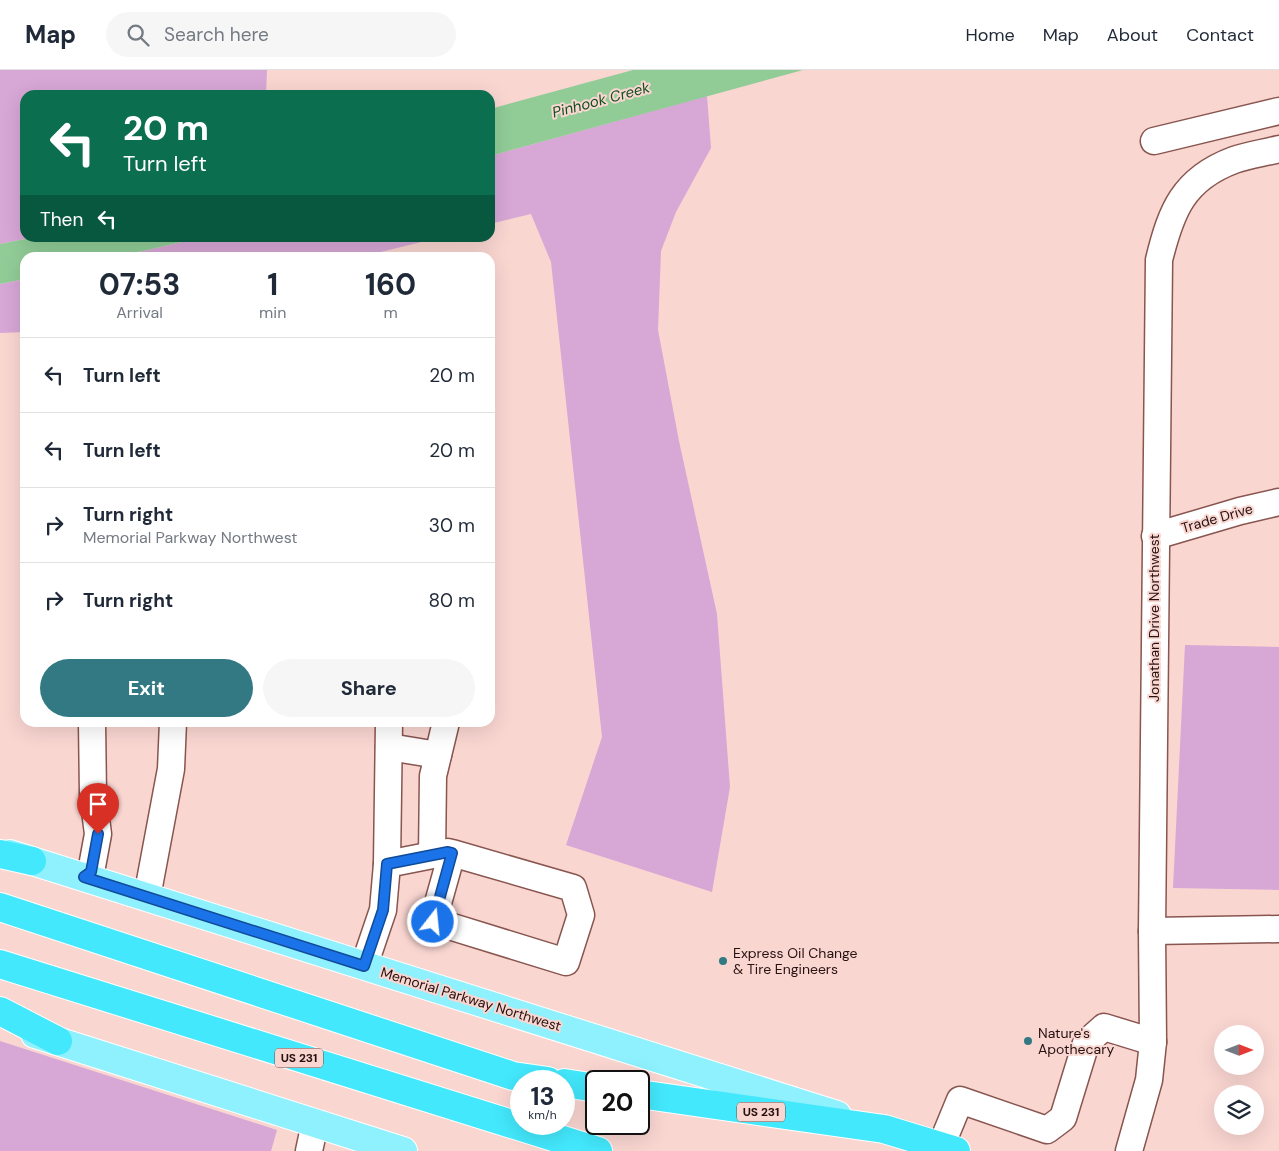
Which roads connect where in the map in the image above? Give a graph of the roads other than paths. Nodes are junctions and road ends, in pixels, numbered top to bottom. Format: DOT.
graph roads {
  1 [pos="1279,111"];
  2 [pos="1154,141"];
  3 [pos="1279,149"];
  4 [pos="1279,502"];
  5 [pos="1155,536"];
  6 [pos="92,727"];
  7 [pos="174,727"];
  8 [pos="445,727"];
  9 [pos="389,735"];
  10 [pos="438,755"];
  11 [pos="0,853"];
  12 [pos="442,854"];
  13 [pos="32,860"];
  14 [pos="387,864"];
  15 [pos="84,877"];
  16 [pos="147,897"];
  17 [pos="0,907"];
  18 [pos="1279,929"];
  19 [pos="1152,931"];
  20 [pos="0,964"];
  21 [pos="364,966"];
  22 [pos="0,1011"];
  23 [pos="0,1023"];
  24 [pos="58,1041"];
  25 [pos="1153,1042"];
  26 [pos="510,1075"];
  27 [pos="650,1096"];
  28 [pos="316,1123"];
  29 [pos="884,1129"];
  30 [pos="949,1149"];
  31 [pos="309,1151"];
  32 [pos="403,1151"];
  33 [pos="598,1151"];
  34 [pos="1129,1151"];
  1 -- 2 [label="street"];
  3 -- 5 [label="street, Jonathan Drive Northwest"];
  4 -- 5 [label="street, Trade Drive"];
  5 -- 19 [label="street, Jonathan Drive Northwest"];
  6 -- 15 [label="street"];
  7 -- 16 [label="street"];
  8 -- 10 [label="street"];
  9 -- 10 [label="street"];
  9 -- 14 [label="street"];
  10 -- 12 [label="street"];
  11 -- 13 [label="highway"];
  12 -- 12 [label="street"];
  12 -- 14 [label="street"];
  13 -- 15 [label="main road, Memorial Parkway Northwest"];
  14 -- 21 [label="street"];
  15 -- 16 [label="main road, Memorial Parkway Northwest"];
  16 -- 21 [label="main road, Memorial Parkway Northwest"];
  17 -- 26 [label="highway"];
  18 -- 19 [label="street"];
  19 -- 25 [label="street, Jonathan Drive Northwest"];
  20 -- 33 [label="highway, US 231"];
  21 -- 29 [label="main road, Memorial Parkway Northwest"];
  22 -- 24 [label="highway"];
  23 -- 24 [label="main road"];
  24 -- 28 [label="main road"];
  25 -- 30 [label="street"];
  25 -- 34 [label="street, Jonathan Drive Northwest"];
  27 -- 29 [label="highway, Memorial Parkway Northwest / US 231"];
  28 -- 31 [label="street"];
  28 -- 32 [label="main road"];
  29 -- 30 [label="highway, Memorial Parkway Northwest / US 231"];
}
